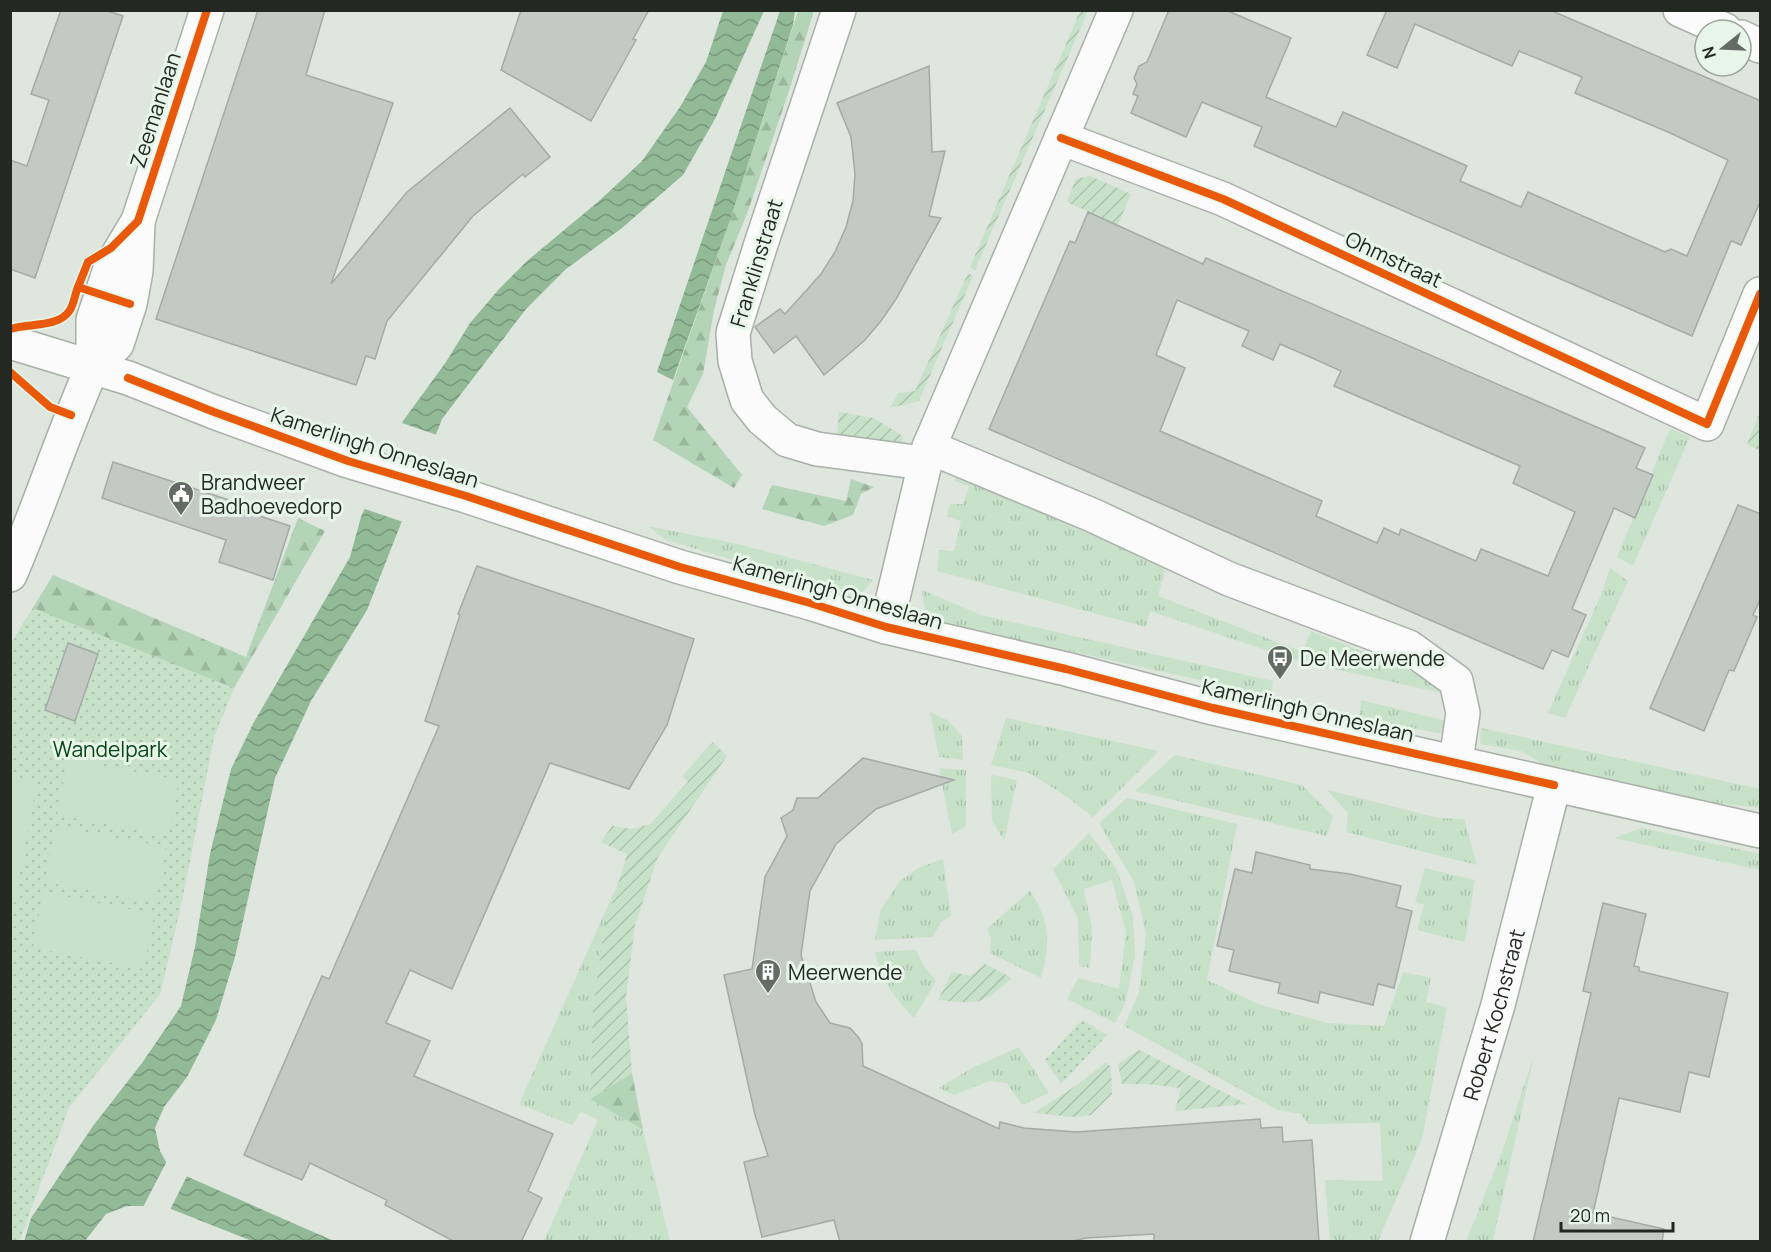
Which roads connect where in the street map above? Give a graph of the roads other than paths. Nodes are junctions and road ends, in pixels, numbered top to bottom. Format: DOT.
graph roads {
  1 [pos="207,10"];
  2 [pos="839,10"];
  3 [pos="1116,10"];
  4 [pos="1680,10"];
  5 [pos="1698,18"];
  6 [pos="1061,138"];
  7 [pos="1761,294"];
  8 [pos="10,342"];
  9 [pos="93,366"];
  10 [pos="926,455"];
  11 [pos="10,575"];
  12 [pos="886,627"];
  13 [pos="1456,761"];
  14 [pos="1554,785"];
  15 [pos="1761,831"];
  16 [pos="1427,1242"];
  1 -- 9 [label="street, Zeemanlaan"];
  2 -- 10 [label="street, Franklinstraat"];
  3 -- 6 [label="street"];
  4 -- 5 [label="street"];
  6 -- 7 [label="street, Ohmstraat"];
  6 -- 10 [label="street"];
  8 -- 9 [label="street, Kamerlingh Onneslaan"];
  9 -- 11 [label="street, Zeemanlaan"];
  9 -- 12 [label="street, Kamerlingh Onneslaan"];
  10 -- 12 [label="street"];
  10 -- 13 [label="street"];
  12 -- 13 [label="street, Kamerlingh Onneslaan"];
  13 -- 14 [label="street, Kamerlingh Onneslaan"];
  14 -- 15 [label="street, Kamerlingh Onneslaan"];
  14 -- 16 [label="street, Robert Kochstraat"];
}
